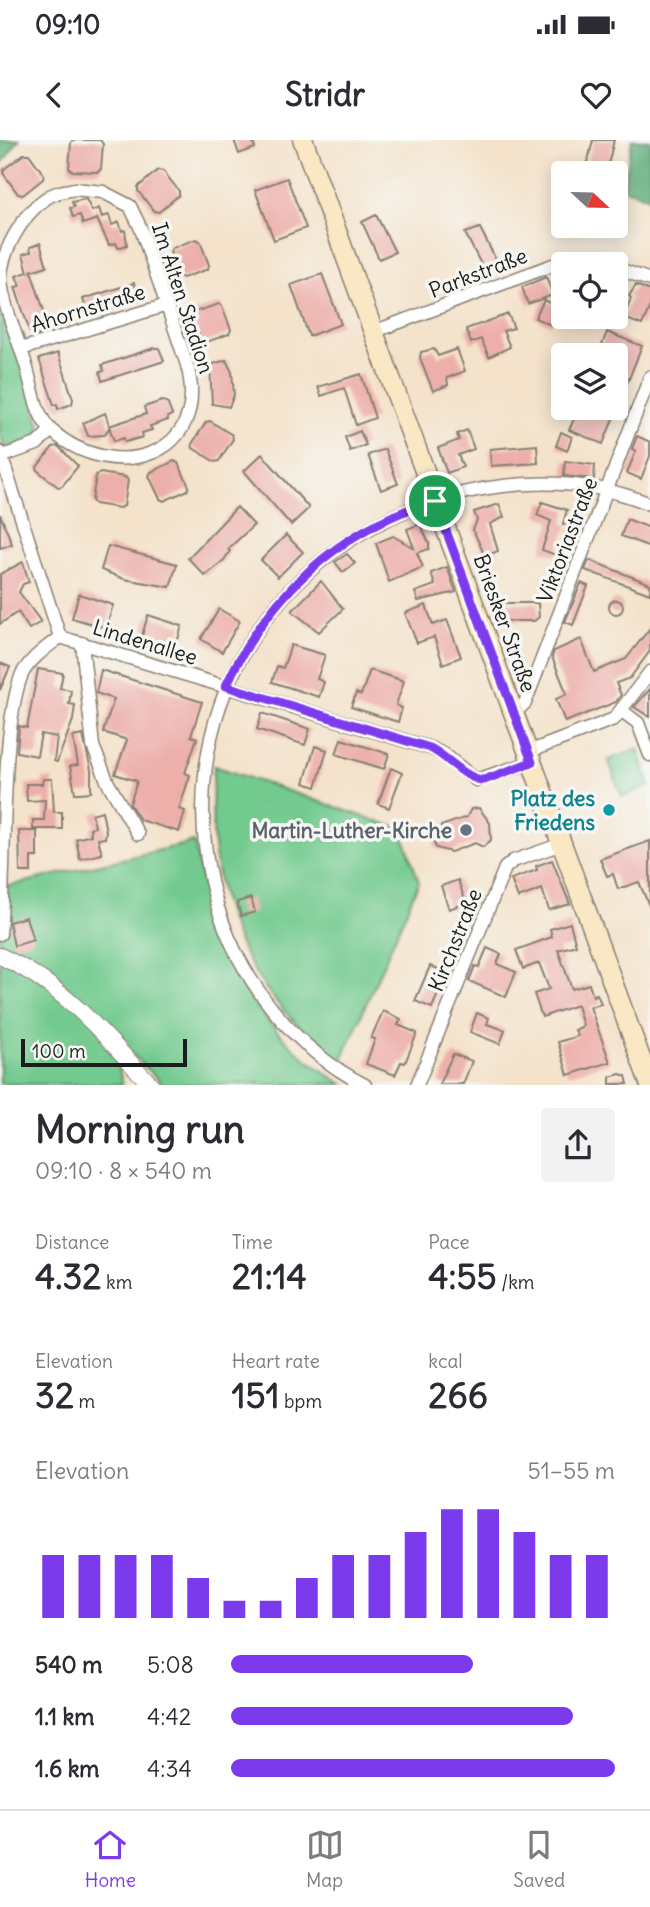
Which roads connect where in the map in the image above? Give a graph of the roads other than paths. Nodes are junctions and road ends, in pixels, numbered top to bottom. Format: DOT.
graph roads {
  1 [pos="303,140"];
  2 [pos="551,266"];
  3 [pos="628,272"];
  4 [pos="650,280"];
  5 [pos="167,305"];
  6 [pos="373,332"];
  7 [pos="21,349"];
  8 [pos="650,377"];
  9 [pos="51,430"];
  10 [pos="1,455"];
  11 [pos="607,490"];
  12 [pos="435,501"];
  13 [pos="650,504"];
  14 [pos="60,637"];
  15 [pos="82,643"];
  16 [pos="650,672"];
  17 [pos="226,686"];
  18 [pos="622,712"];
  19 [pos="514,713"];
  20 [pos="4,719"];
  21 [pos="650,755"];
  22 [pos="530,757"];
  23 [pos="138,834"];
  24 [pos="562,844"];
  25 [pos="0,934"];
  26 [pos="0,956"];
  27 [pos="151,1084"];
  28 [pos="365,1084"];
  29 [pos="417,1084"];
  30 [pos="650,1084"];
  1 -- 6 [label="main road, Briesker Straße"];
  2 -- 6 [label="street, Parkstraße"];
  3 -- 4 [label="street"];
  5 -- 7 [label="street, Ahornstraße"];
  5 -- 7 [label="street, Im Alten Stadion"];
  5 -- 9 [label="street, Im Alten Stadion"];
  6 -- 12 [label="main road, Briesker Straße"];
  7 -- 9 [label="street, Im Alten Stadion"];
  8 -- 11 [label="street, Viktoriastraße"];
  9 -- 10 [label="street"];
  10 -- 14 [label="street"];
  11 -- 12 [label="street"];
  11 -- 13 [label="street"];
  11 -- 19 [label="street, Viktoriastraße"];
  12 -- 17 [label="street"];
  12 -- 19 [label="main road, Briesker Straße"];
  14 -- 15 [label="street, Lindenallee"];
  14 -- 20 [label="street"];
  15 -- 17 [label="street, Lindenallee"];
  15 -- 23 [label="street"];
  16 -- 18 [label="street"];
  17 -- 22 [label="street, Lindenallee"];
  17 -- 28 [label="street"];
  18 -- 21 [label="street"];
  18 -- 22 [label="street"];
  19 -- 22 [label="main road, Briesker Straße"];
  20 -- 25 [label="street"];
  22 -- 24 [label="main road, Briesker Straße"];
  24 -- 29 [label="street, Kirchstraße"];
  24 -- 30 [label="main road, Briesker Straße"];
  26 -- 27 [label="street"];
}
